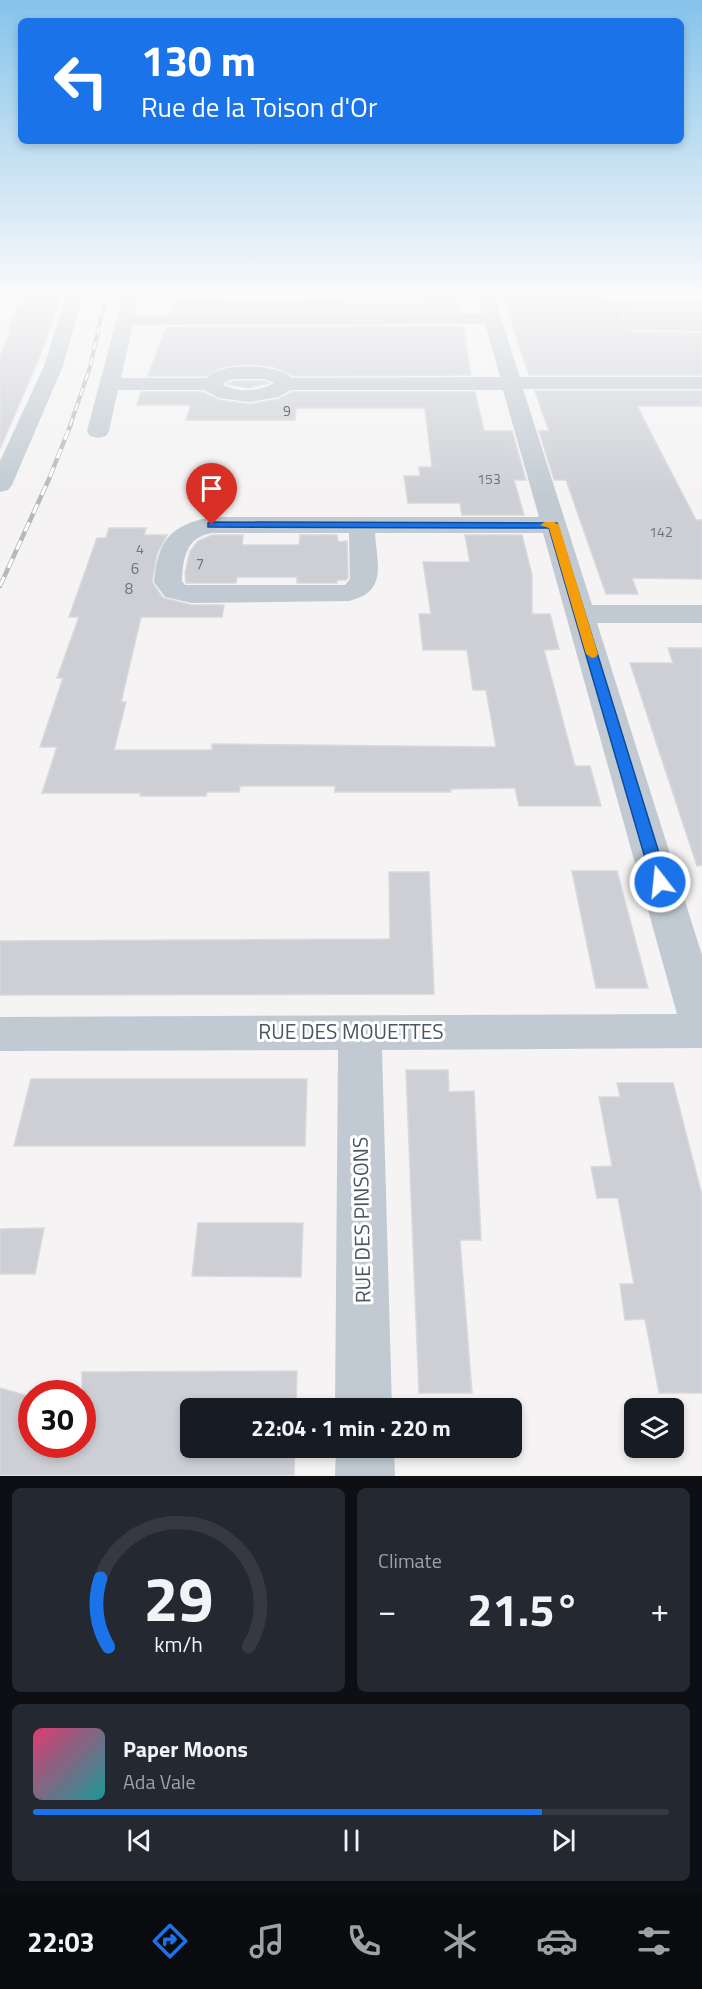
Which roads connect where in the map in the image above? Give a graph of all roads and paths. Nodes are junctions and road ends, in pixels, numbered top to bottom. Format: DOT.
graph roads {
  1 [pos="53,360"];
  2 [pos="116,360"];
  3 [pos="505,360"];
  4 [pos="702,383"];
  5 [pos="110,384"];
  6 [pos="512,384"];
  7 [pos="98,431"];
  8 [pos="0,485"];
  9 [pos="362,525"];
  10 [pos="554,525"];
  11 [pos="580,614"];
  12 [pos="702,614"];
  13 [pos="702,1024"];
  14 [pos="702,1031"];
  15 [pos="360,1032"];
  16 [pos="0,1034"];
  17 [pos="364,1398"];
  18 [pos="365,1458"];
  19 [pos="365,1476"];
  1 -- 8 [label="street"];
  2 -- 5 [label="street"];
  3 -- 6 [label="street"];
  4 -- 6 [label="street"];
  5 -- 6 [label="street"];
  5 -- 7 [label="street"];
  6 -- 10 [label="street"];
  9 -- 9 [label="street"];
  9 -- 10 [label="street"];
  10 -- 11 [label="street"];
  11 -- 12 [label="street"];
  11 -- 13 [label="street"];
  14 -- 15 [label="street, RUE DES MOUETTES"];
  15 -- 16 [label="street, RUE DES MOUETTES"];
  15 -- 17 [label="street, RUE DES PINSONS"];
  18 -- 19 [label="street"];
}
